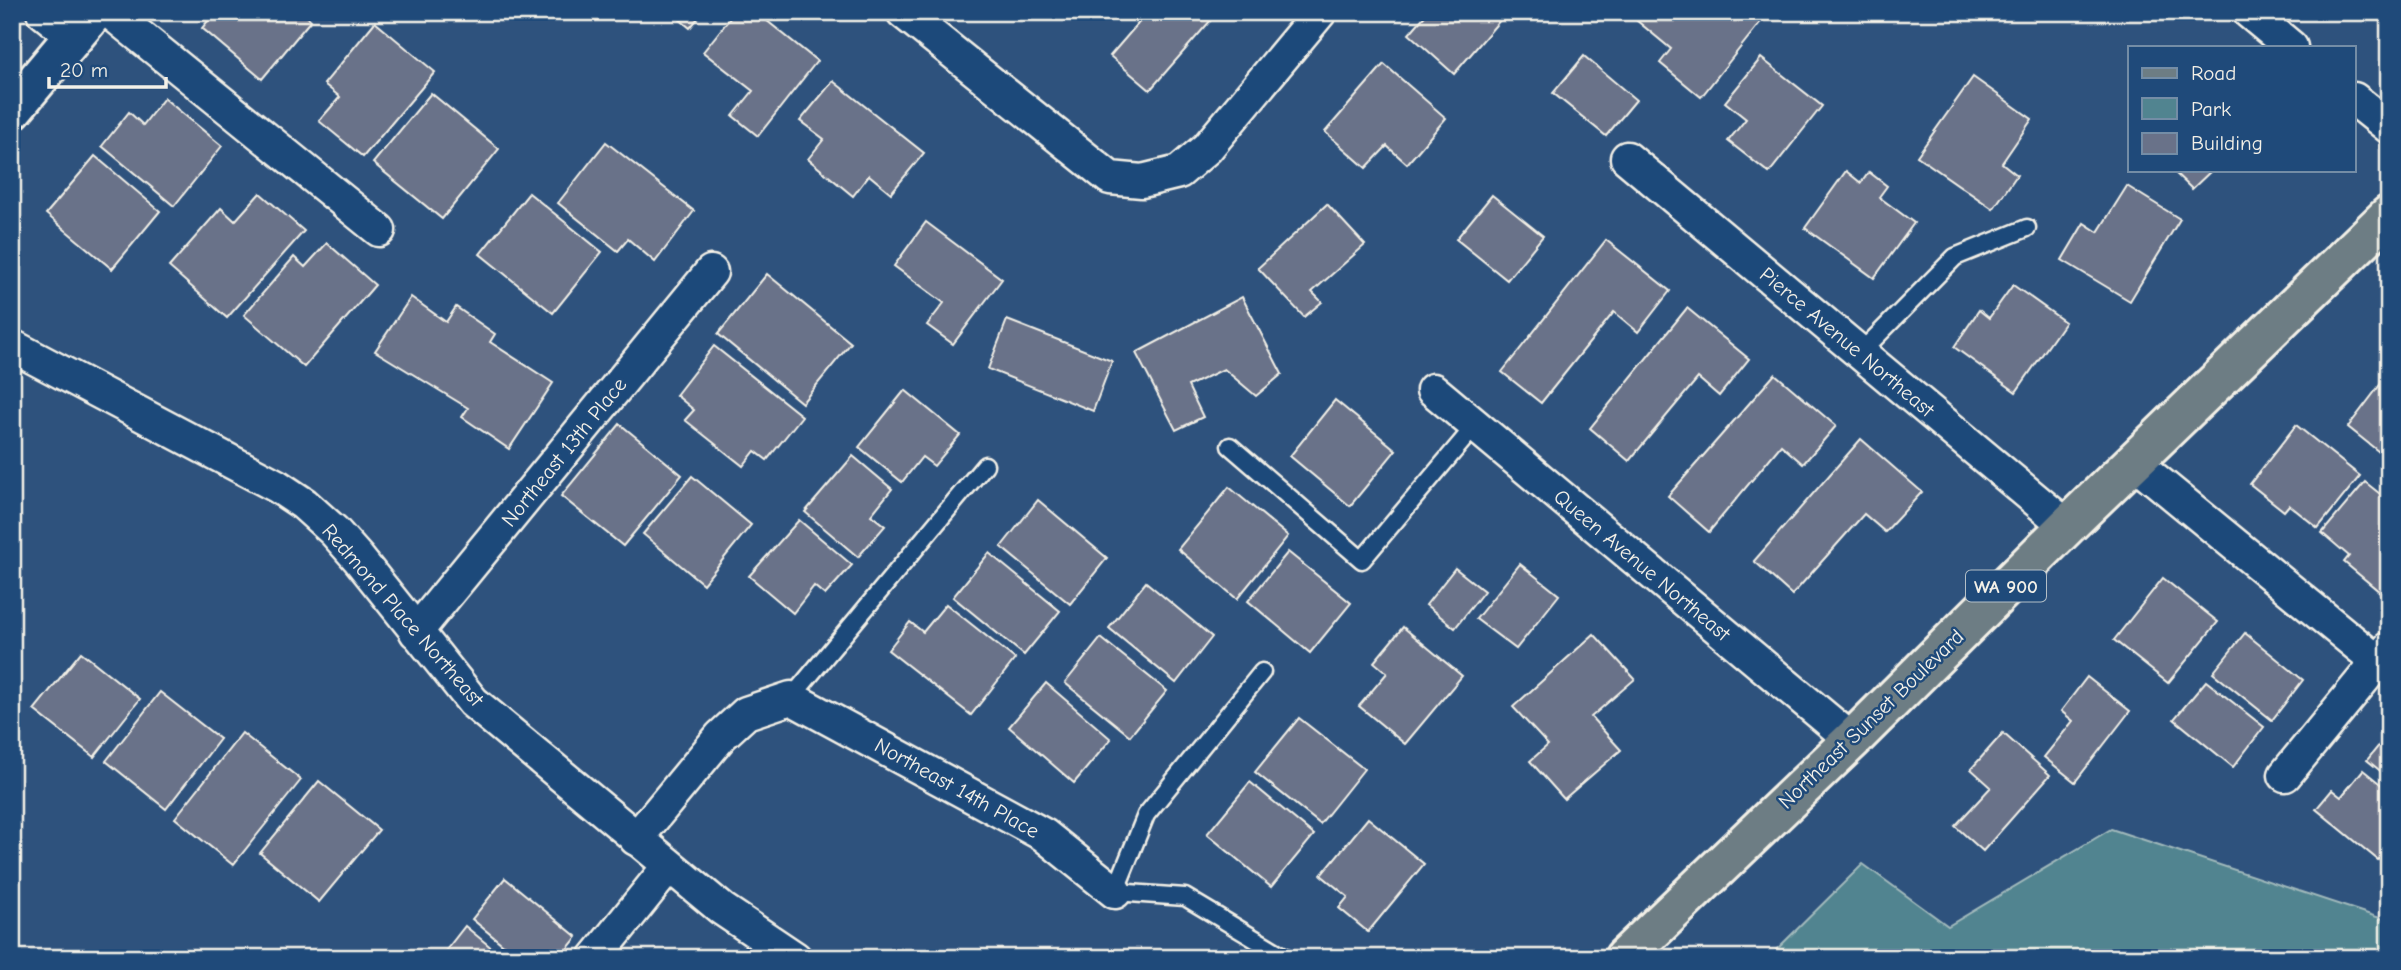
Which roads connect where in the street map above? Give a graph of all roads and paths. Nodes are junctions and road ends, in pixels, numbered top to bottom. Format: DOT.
graph roads {
  1 [pos="43,12"];
  2 [pos="110,12"];
  3 [pos="903,12"];
  4 [pos="1320,12"];
  5 [pos="2249,12"];
  6 [pos="84,25"];
  7 [pos="2290,46"];
  8 [pos="2356,101"];
  9 [pos="12,110"];
  10 [pos="2389,127"];
  11 [pos="1627,158"];
  12 [pos="2389,215"];
  13 [pos="2027,228"];
  14 [pos="379,230"];
  15 [pos="711,271"];
  16 [pos="12,346"];
  17 [pos="1860,353"];
  18 [pos="1433,390"];
  19 [pos="1475,426"];
  20 [pos="1230,446"];
  21 [pos="2134,462"];
  22 [pos="985,465"];
  23 [pos="2067,526"];
  24 [pos="416,632"];
  25 [pos="2383,655"];
  26 [pos="1262,672"];
  27 [pos="791,698"];
  28 [pos="1852,740"];
  29 [pos="2285,775"];
  30 [pos="636,839"];
  31 [pos="669,866"];
  32 [pos="1115,892"];
  33 [pos="791,957"];
  34 [pos="595,958"];
  35 [pos="1287,958"];
  36 [pos="1624,958"];
  1 -- 6 [label="street"];
  2 -- 14 [label="street"];
  3 -- 4 [label="street"];
  5 -- 7 [label="street"];
  6 -- 9 [label="street"];
  8 -- 10 [label="street"];
  11 -- 17 [label="street, Pierce Avenue Northeast"];
  12 -- 21 [label="main road, Northeast Sunset Boulevard / WA 900"];
  13 -- 17 [label="lane"];
  15 -- 24 [label="street, Northeast 13th Place"];
  16 -- 24 [label="street, Redmond Place Northeast"];
  17 -- 23 [label="street, Pierce Avenue Northeast"];
  18 -- 19 [label="street, Queen Avenue Northeast"];
  19 -- 20 [label="lane"];
  19 -- 28 [label="street, Queen Avenue Northeast"];
  21 -- 23 [label="main road, Northeast Sunset Boulevard / WA 900"];
  21 -- 25 [label="street"];
  22 -- 27 [label="lane"];
  23 -- 28 [label="main road, Northeast Sunset Boulevard / WA 900"];
  24 -- 30 [label="street, Redmond Place Northeast"];
  25 -- 29 [label="street"];
  26 -- 32 [label="lane"];
  27 -- 30 [label="street"];
  27 -- 32 [label="street, Northeast 14th Place"];
  28 -- 36 [label="main road, Northeast Sunset Boulevard / WA 900"];
  30 -- 31 [label="street, Redmond Place Northeast"];
  31 -- 33 [label="street, Redmond Place Northeast"];
  31 -- 34 [label="street"];
  32 -- 35 [label="lane"];
}
